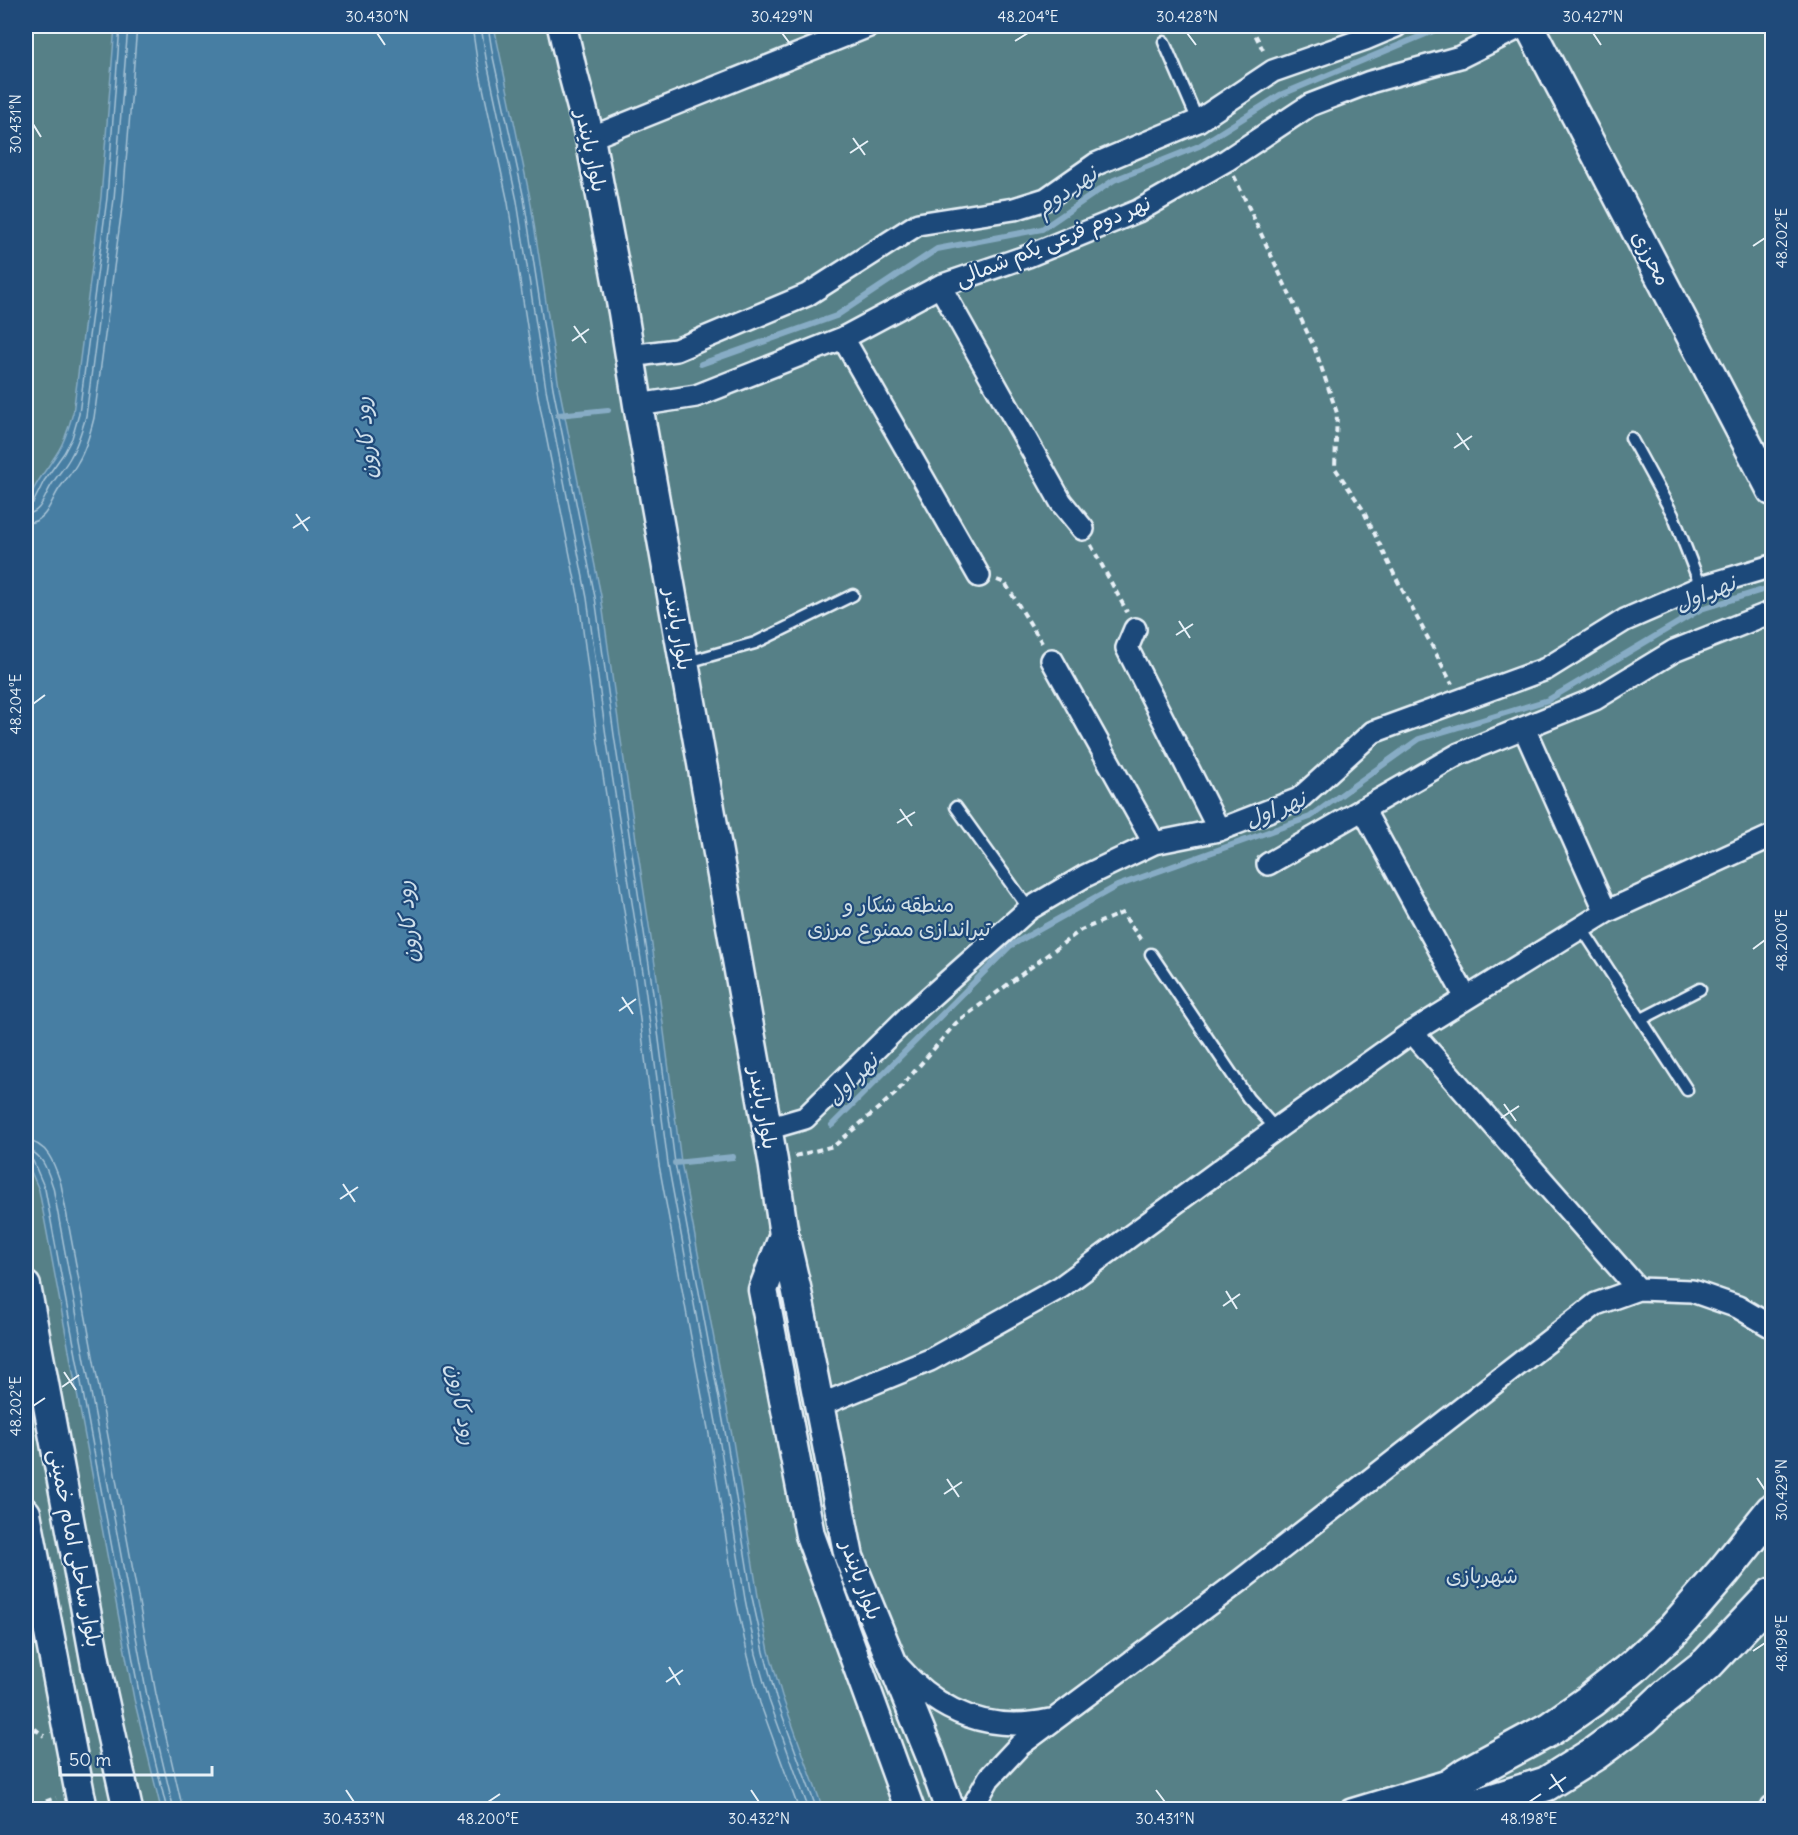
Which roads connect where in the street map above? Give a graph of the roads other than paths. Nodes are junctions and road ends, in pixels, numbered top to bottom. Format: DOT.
graph roads {
  1 [pos="562,26"];
  2 [pos="869,26"];
  3 [pos="1396,26"];
  4 [pos="1522,26"];
  5 [pos="1529,26"];
  6 [pos="1164,42"];
  7 [pos="1198,121"];
  8 [pos="590,138"];
  9 [pos="940,286"];
  10 [pos="843,338"];
  11 [pos="630,356"];
  12 [pos="638,405"];
  13 [pos="1631,438"];
  14 [pos="1773,491"];
  15 [pos="1083,529"];
  16 [pos="1773,566"];
  17 [pos="979,576"];
  18 [pos="1701,587"];
  19 [pos="853,595"];
  20 [pos="1773,612"];
  21 [pos="1135,629"];
  22 [pos="1052,660"];
  23 [pos="684,663"];
  24 [pos="1524,728"];
  25 [pos="956,807"];
  26 [pos="1363,809"];
  27 [pos="1219,830"];
  28 [pos="1773,836"];
  29 [pos="1154,843"];
  30 [pos="1268,864"];
  31 [pos="1029,909"];
  32 [pos="1606,912"];
  33 [pos="1581,927"];
  34 [pos="1151,954"];
  35 [pos="1700,989"];
  36 [pos="1466,998"];
  37 [pos="1642,1019"];
  38 [pos="1412,1032"];
  39 [pos="1687,1090"];
  40 [pos="767,1129"];
  41 [pos="1276,1129"];
  42 [pos="784,1235"];
  43 [pos="26,1287"];
  44 [pos="1638,1289"];
  45 [pos="1772,1331"];
  46 [pos="818,1406"];
  47 [pos="1773,1511"];
  48 [pos="26,1513"];
  49 [pos="1773,1595"];
  50 [pos="887,1650"];
  51 [pos="1057,1718"];
  52 [pos="1467,1774"];
  53 [pos="1546,1784"];
  54 [pos="81,1800"];
  55 [pos="128,1809"];
  56 [pos="910,1809"];
  57 [pos="950,1809"];
  58 [pos="971,1809"];
  59 [pos="1351,1809"];
  60 [pos="1416,1809"];
  61 [pos="1448,1809"];
  62 [pos="1499,1809"];
  1 -- 8 [label="street, بلوار بایندر"];
  2 -- 8 [label="street"];
  3 -- 7 [label="street"];
  4 -- 9 [label="street, نهر دوم فرعی یکم شمالی"];
  5 -- 14 [label="street, محرزی"];
  6 -- 7 [label="lane"];
  7 -- 11 [label="street"];
  8 -- 11 [label="street, بلوار بایندر"];
  9 -- 10 [label="street, نهر دوم فرعی یکم شمالی"];
  9 -- 15 [label="street"];
  10 -- 12 [label="street, نهر دوم فرعی یکم شمالی"];
  10 -- 17 [label="street"];
  11 -- 12 [label="street, بلوار بایندر"];
  12 -- 23 [label="street, بلوار بایندر"];
  13 -- 18 [label="lane"];
  16 -- 18 [label="street"];
  18 -- 27 [label="street"];
  19 -- 23 [label="lane"];
  20 -- 24 [label="street"];
  21 -- 27 [label="street"];
  22 -- 29 [label="street"];
  23 -- 40 [label="street, بلوار بایندر"];
  24 -- 26 [label="street"];
  24 -- 32 [label="street"];
  25 -- 31 [label="lane"];
  26 -- 30 [label="street"];
  26 -- 36 [label="street"];
  27 -- 29 [label="street"];
  28 -- 32 [label="street"];
  29 -- 31 [label="street"];
  31 -- 40 [label="street"];
  32 -- 33 [label="street"];
  33 -- 36 [label="street"];
  33 -- 37 [label="lane"];
  34 -- 41 [label="lane"];
  35 -- 37 [label="lane"];
  36 -- 38 [label="street"];
  37 -- 39 [label="lane"];
  38 -- 41 [label="street"];
  38 -- 44 [label="street"];
  40 -- 42 [label="street, بلوار بایندر"];
  41 -- 46 [label="street"];
  42 -- 46 [label="street, بلوار بایندر"];
  42 -- 56 [label="street, بلوار بایندر"];
  43 -- 55 [label="street, بلوار ساحلی امام خمینی"];
  44 -- 45 [label="street"];
  44 -- 51 [label="street"];
  46 -- 50 [label="street, بلوار بایندر"];
  47 -- 52 [label="main road"];
  48 -- 54 [label="street, بلوار ساحلی امام خمینی"];
  49 -- 53 [label="main road"];
  50 -- 51 [label="street"];
  50 -- 57 [label="street, بلوار بایندر"];
  51 -- 58 [label="street"];
  52 -- 59 [label="street"];
  52 -- 60 [label="main road"];
  53 -- 61 [label="main road"];
  53 -- 62 [label="street"];
}
